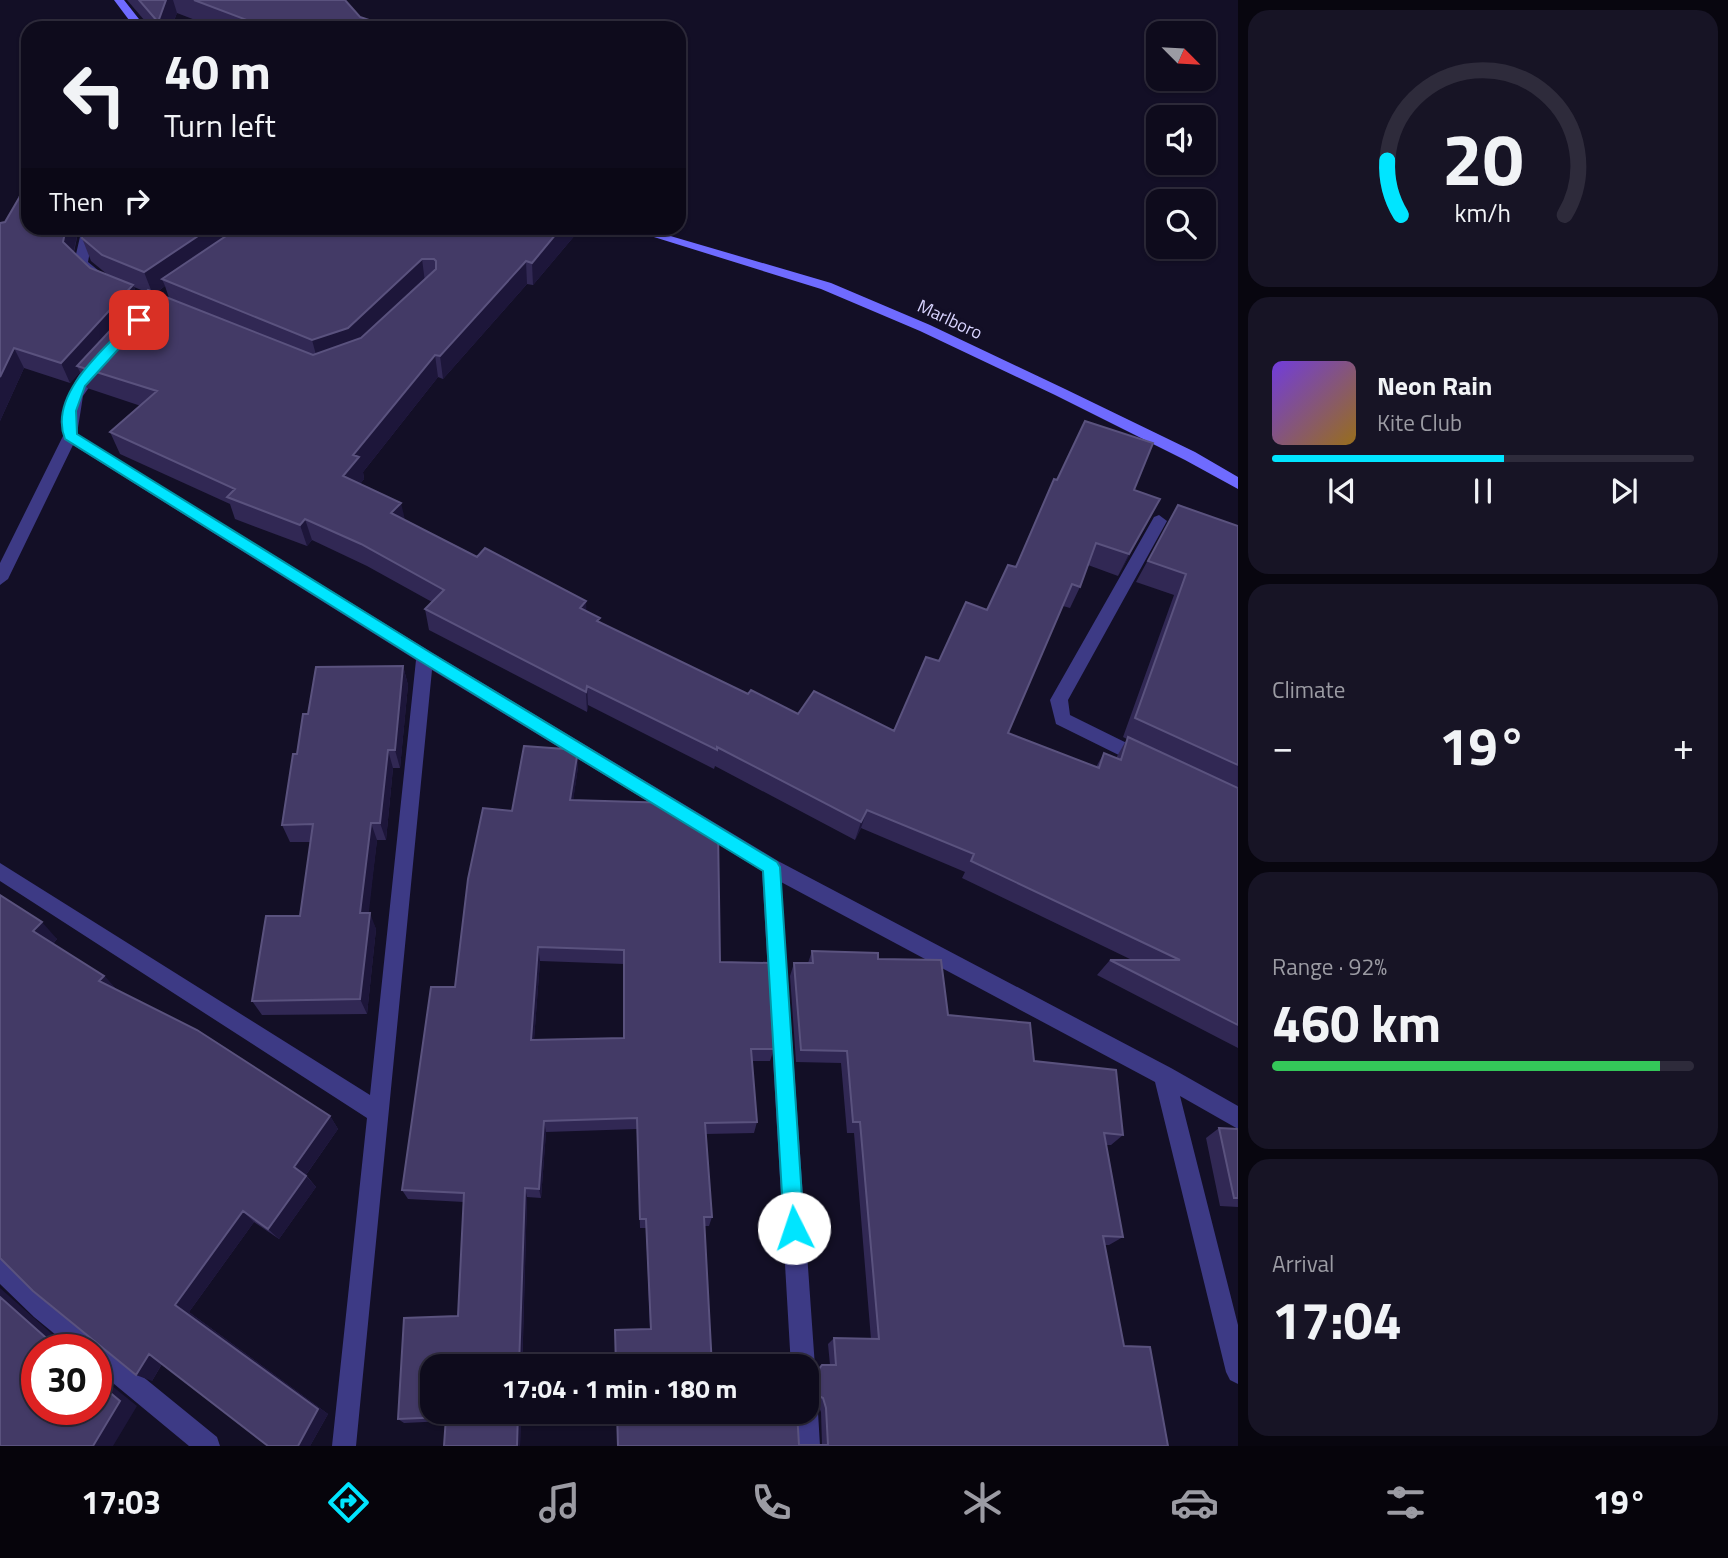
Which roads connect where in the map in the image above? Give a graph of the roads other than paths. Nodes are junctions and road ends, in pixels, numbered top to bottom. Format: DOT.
graph roads {
  1 [pos="119,0"];
  2 [pos="136,21"];
  3 [pos="86,235"];
  4 [pos="657,235"];
  5 [pos="178,314"];
  6 [pos="111,351"];
  7 [pos="70,436"];
  8 [pos="1238,484"];
  9 [pos="1159,521"];
  10 [pos="0,579"];
  11 [pos="425,657"];
  12 [pos="1154,764"];
  13 [pos="771,867"];
  14 [pos="0,871"];
  15 [pos="1164,1075"];
  16 [pos="379,1113"];
  17 [pos="1238,1118"];
  18 [pos="0,1268"];
  19 [pos="73,1334"];
  20 [pos="802,1354"];
  21 [pos="112,1366"];
  22 [pos="1238,1372"];
  23 [pos="807,1424"];
  24 [pos="208,1446"];
  25 [pos="344,1446"];
  26 [pos="808,1446"];
  1 -- 2 [label="street"];
  3 -- 5 [label="street"];
  4 -- 8 [label="street, Marlboro"];
  6 -- 7 [label="street"];
  7 -- 10 [label="street"];
  7 -- 11 [label="street"];
  9 -- 12 [label="street"];
  11 -- 13 [label="street"];
  11 -- 16 [label="street"];
  13 -- 15 [label="street"];
  13 -- 20 [label="street"];
  14 -- 16 [label="street"];
  15 -- 17 [label="street"];
  15 -- 22 [label="street"];
  16 -- 25 [label="street"];
  18 -- 19 [label="street"];
  21 -- 24 [label="street"];
  23 -- 26 [label="street"];
}
